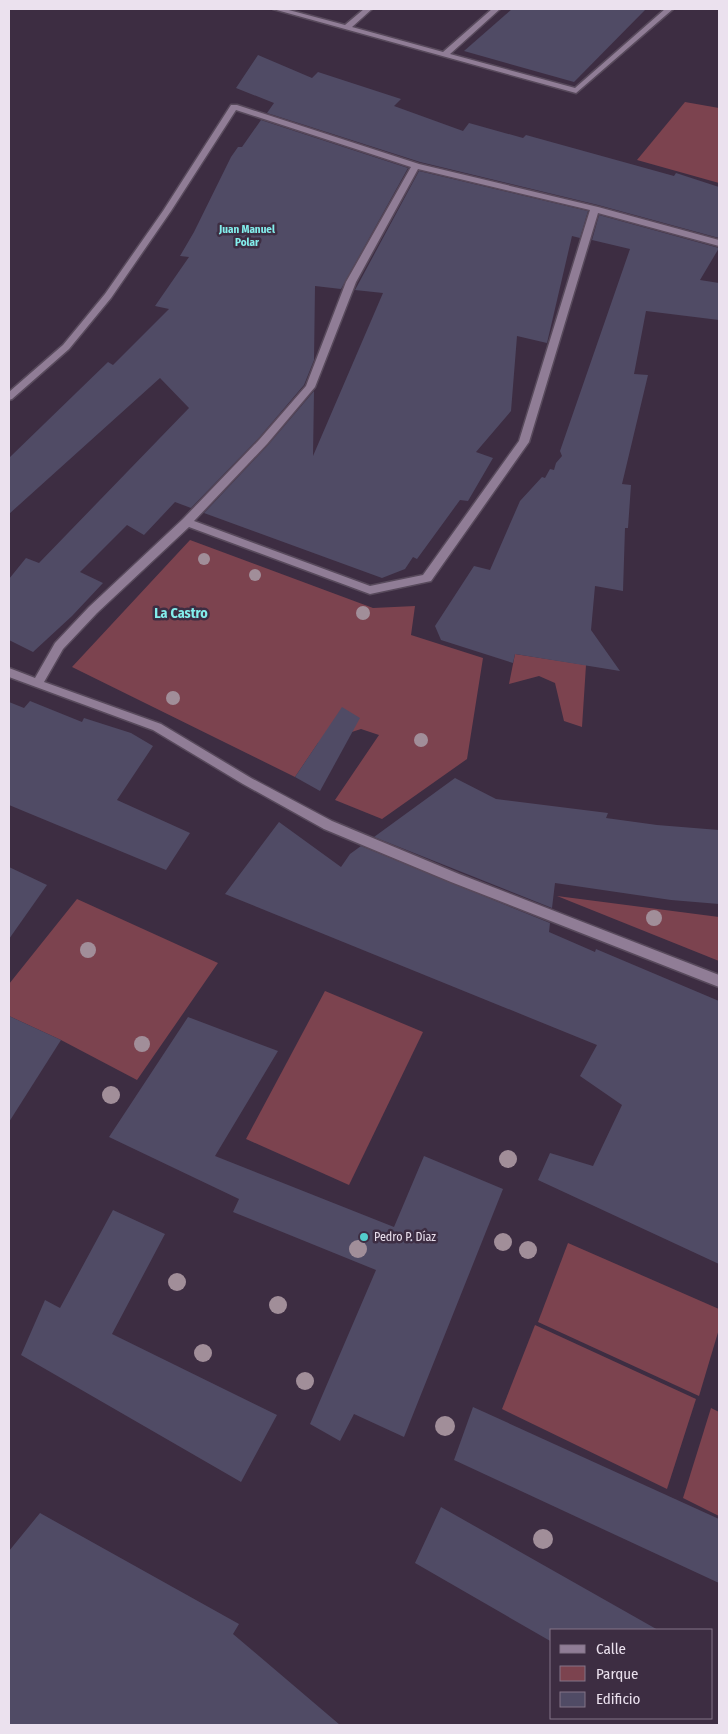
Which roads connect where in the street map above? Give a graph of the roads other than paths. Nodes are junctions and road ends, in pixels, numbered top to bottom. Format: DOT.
graph roads {
  1 [pos="276,9"];
  2 [pos="368,9"];
  3 [pos="496,9"];
  4 [pos="669,9"];
  5 [pos="346,28"];
  6 [pos="444,55"];
  7 [pos="416,166"];
  8 [pos="595,209"];
  9 [pos="719,243"];
  10 [pos="9,397"];
  11 [pos="187,522"];
  12 [pos="9,672"];
  13 [pos="37,684"];
  14 [pos="719,980"];
  1 -- 5 [label="street"];
  2 -- 5 [label="street"];
  3 -- 6 [label="street"];
  4 -- 6 [label="street"];
  5 -- 6 [label="street"];
  7 -- 8 [label="street"];
  7 -- 10 [label="street"];
  7 -- 11 [label="street"];
  8 -- 9 [label="street"];
  8 -- 11 [label="street"];
  11 -- 13 [label="street"];
  12 -- 13 [label="street"];
  13 -- 14 [label="street"];
}
